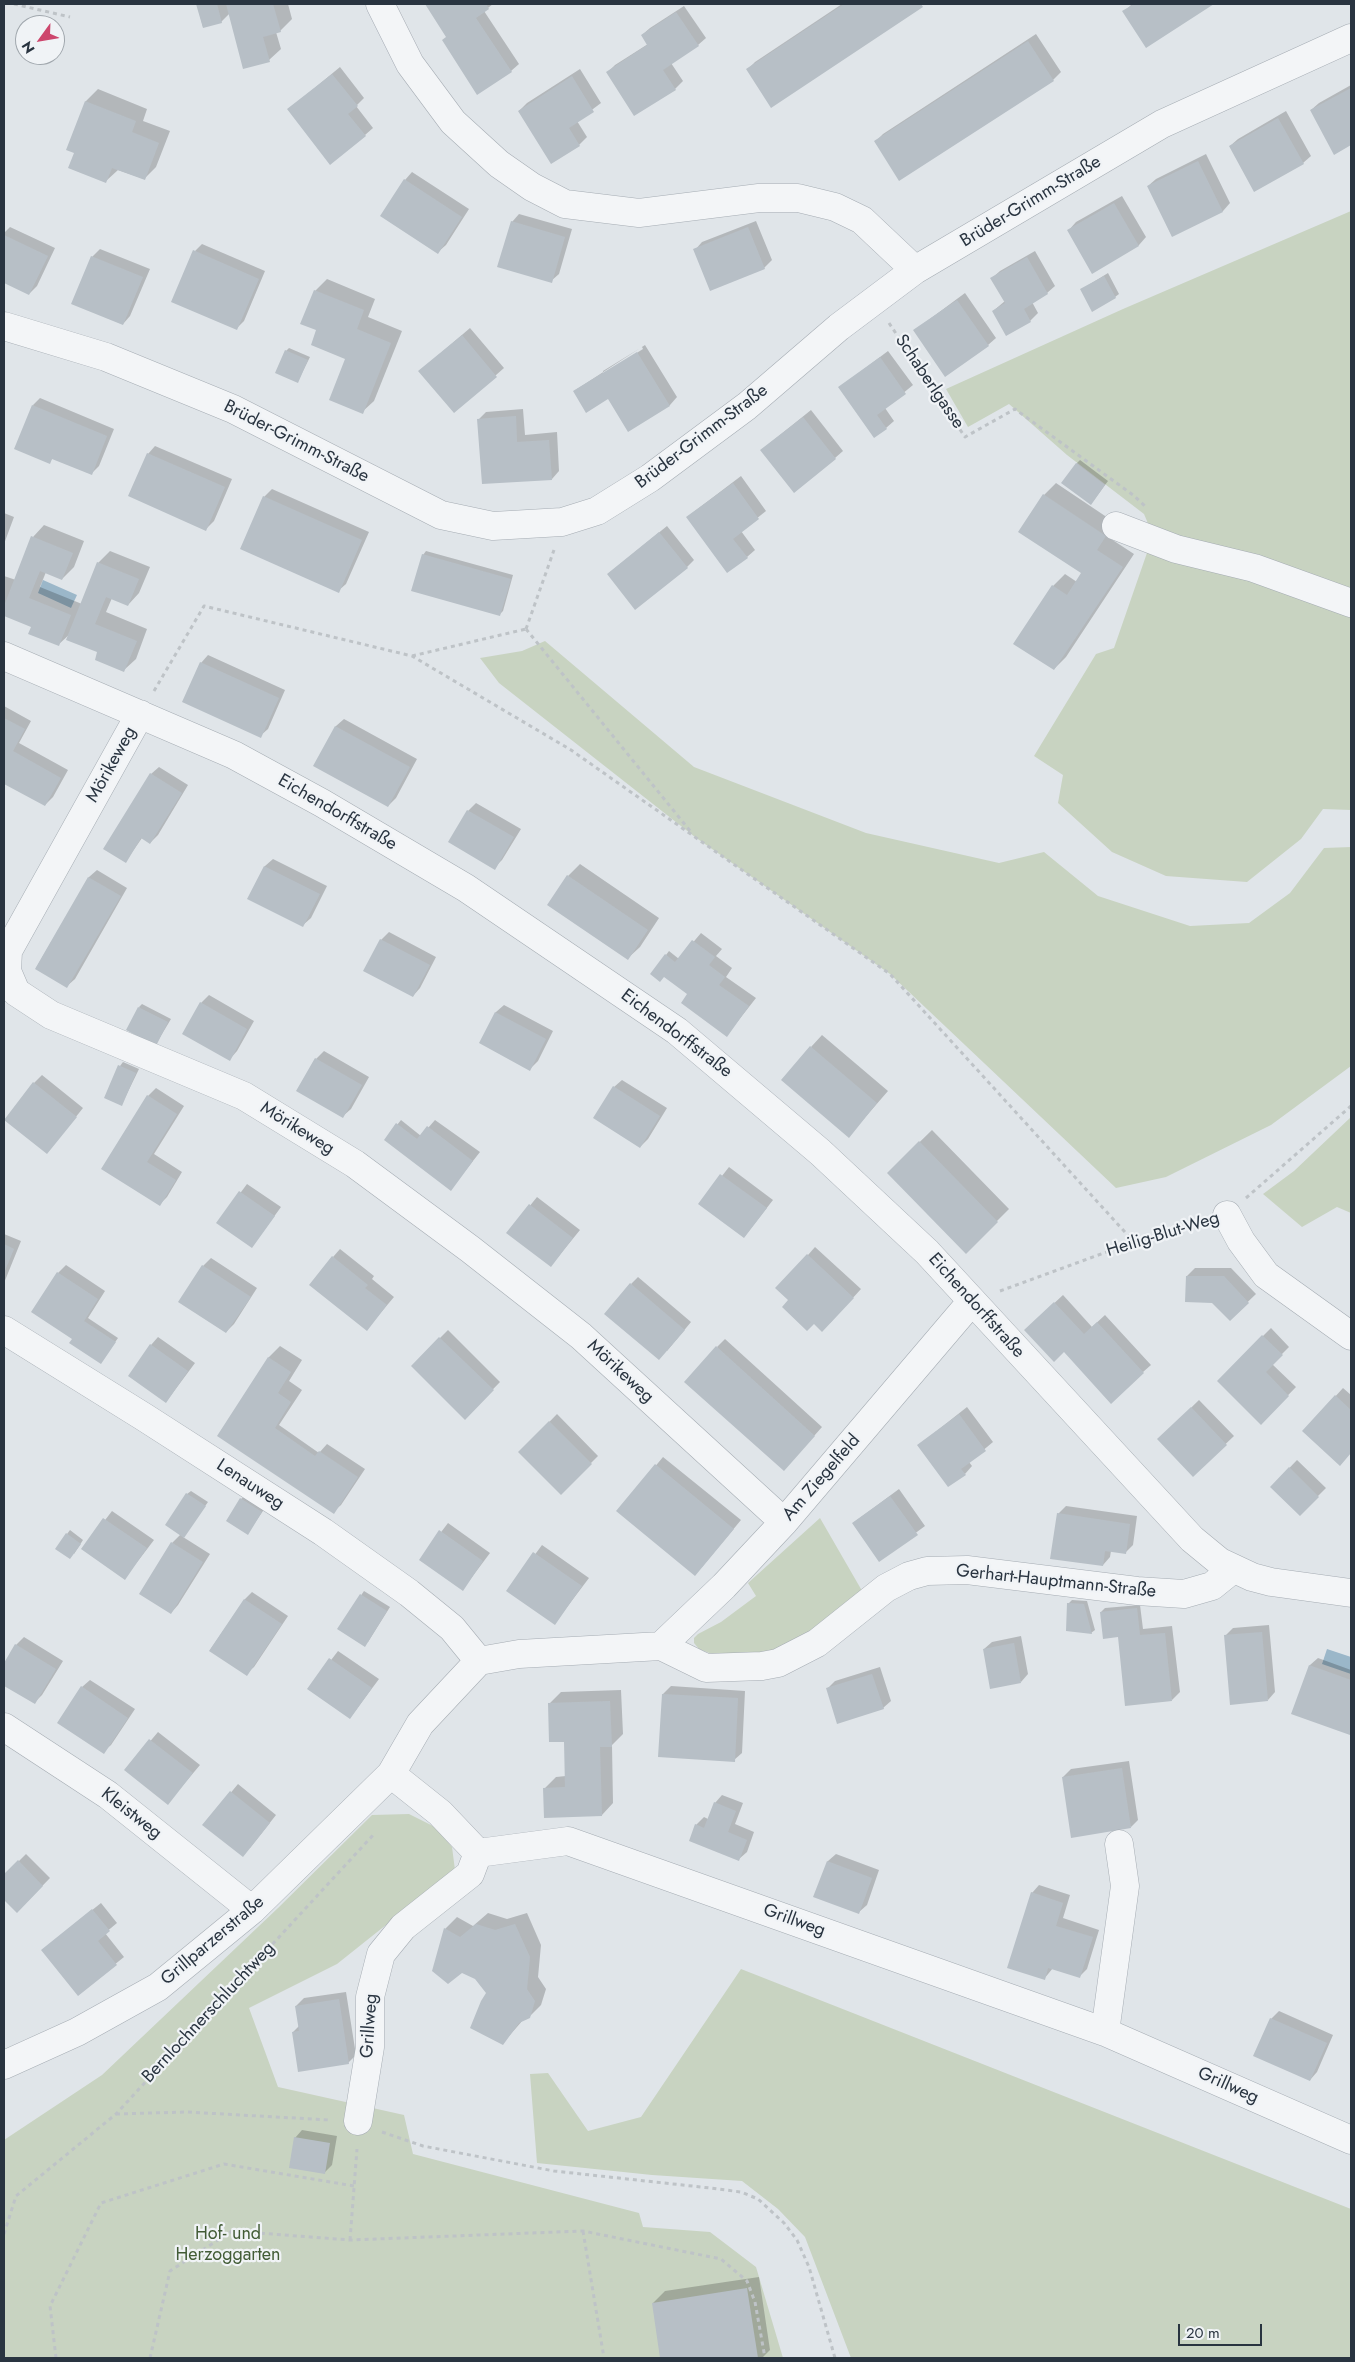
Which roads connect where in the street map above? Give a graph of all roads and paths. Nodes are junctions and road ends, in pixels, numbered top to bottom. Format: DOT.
graph roads {
  1 [pos="14,4"];
  2 [pos="380,4"];
  3 [pos="70,17"];
  4 [pos="1351,38"];
  5 [pos="915,270"];
  6 [pos="874,301"];
  7 [pos="4,326"];
  8 [pos="1140,500"];
  9 [pos="562,522"];
  10 [pos="1116,526"];
  11 [pos="1351,603"];
  12 [pos="526,630"];
  13 [pos="4,656"];
  14 [pos="412,656"];
  15 [pos="140,714"];
  16 [pos="695,837"];
  17 [pos="1351,1106"];
  18 [pos="1226,1215"];
  19 [pos="1134,1242"];
  20 [pos="972,1301"];
  21 [pos="4,1330"];
  22 [pos="1351,1336"];
  23 [pos="784,1522"];
  24 [pos="1233,1569"];
  25 [pos="1351,1593"];
  26 [pos="661,1646"];
  27 [pos="479,1661"];
  28 [pos="4,1727"];
  29 [pos="392,1774"];
  30 [pos="375,1832"];
  31 [pos="1119,1844"];
  32 [pos="478,1853"];
  33 [pos="252,1910"];
  34 [pos="1105,2032"];
  35 [pos="4,2065"];
  36 [pos="116,2114"];
  37 [pos="358,2121"];
  38 [pos="1351,2140"];
  39 [pos="354,2186"];
  40 [pos="583,2231"];
  41 [pos="4,2234"];
  42 [pos="350,2240"];
  43 [pos="56,2358"];
  44 [pos="150,2358"];
  45 [pos="604,2358"];
  46 [pos="765,2358"];
  47 [pos="834,2358"];
  1 -- 3 [label="path"];
  2 -- 5 [label="street"];
  4 -- 5 [label="street, Brüder-Grimm-Straße"];
  5 -- 6 [label="street, Brüder-Grimm-Straße"];
  6 -- 8 [label="path, Schaberlgasse"];
  6 -- 9 [label="street, Brüder-Grimm-Straße"];
  7 -- 9 [label="street, Brüder-Grimm-Straße"];
  9 -- 12 [label="path"];
  10 -- 11 [label="street"];
  12 -- 14 [label="path"];
  12 -- 16 [label="path"];
  13 -- 15 [label="street, Eichendorffstraße"];
  14 -- 15 [label="path"];
  14 -- 16 [label="path"];
  15 -- 20 [label="street, Eichendorffstraße"];
  15 -- 23 [label="street, Mörikeweg"];
  16 -- 19 [label="path"];
  17 -- 18 [label="path, Heilig-Blut-Weg"];
  18 -- 19 [label="path, Heilig-Blut-Weg"];
  18 -- 22 [label="street"];
  19 -- 20 [label="path, Heilig-Blut-Weg"];
  20 -- 23 [label="street, Am Ziegelfeld"];
  20 -- 24 [label="street, Eichendorffstraße"];
  21 -- 27 [label="street, Lenauweg"];
  23 -- 26 [label="street, Am Ziegelfeld"];
  24 -- 25 [label="street"];
  24 -- 26 [label="street, Gerhart-Hauptmann-Straße"];
  26 -- 27 [label="street, Gerhart-Hauptmann-Straße"];
  27 -- 29 [label="street"];
  28 -- 33 [label="street, Kleistweg"];
  29 -- 32 [label="street"];
  29 -- 33 [label="street, Grillparzerstraße"];
  30 -- 36 [label="path, Bernlochnerschluchtweg"];
  31 -- 34 [label="street"];
  32 -- 34 [label="street, Grillweg"];
  32 -- 37 [label="street, Grillweg"];
  33 -- 35 [label="street, Grillparzerstraße"];
  34 -- 38 [label="street, Grillweg"];
  36 -- 37 [label="path"];
  36 -- 41 [label="path, Bernlochnerschluchtweg"];
  37 -- 39 [label="path"];
  37 -- 47 [label="path"];
  39 -- 42 [label="path"];
  39 -- 43 [label="path"];
  40 -- 42 [label="path"];
  40 -- 45 [label="path"];
  40 -- 46 [label="path"];
  42 -- 44 [label="path"];
}
